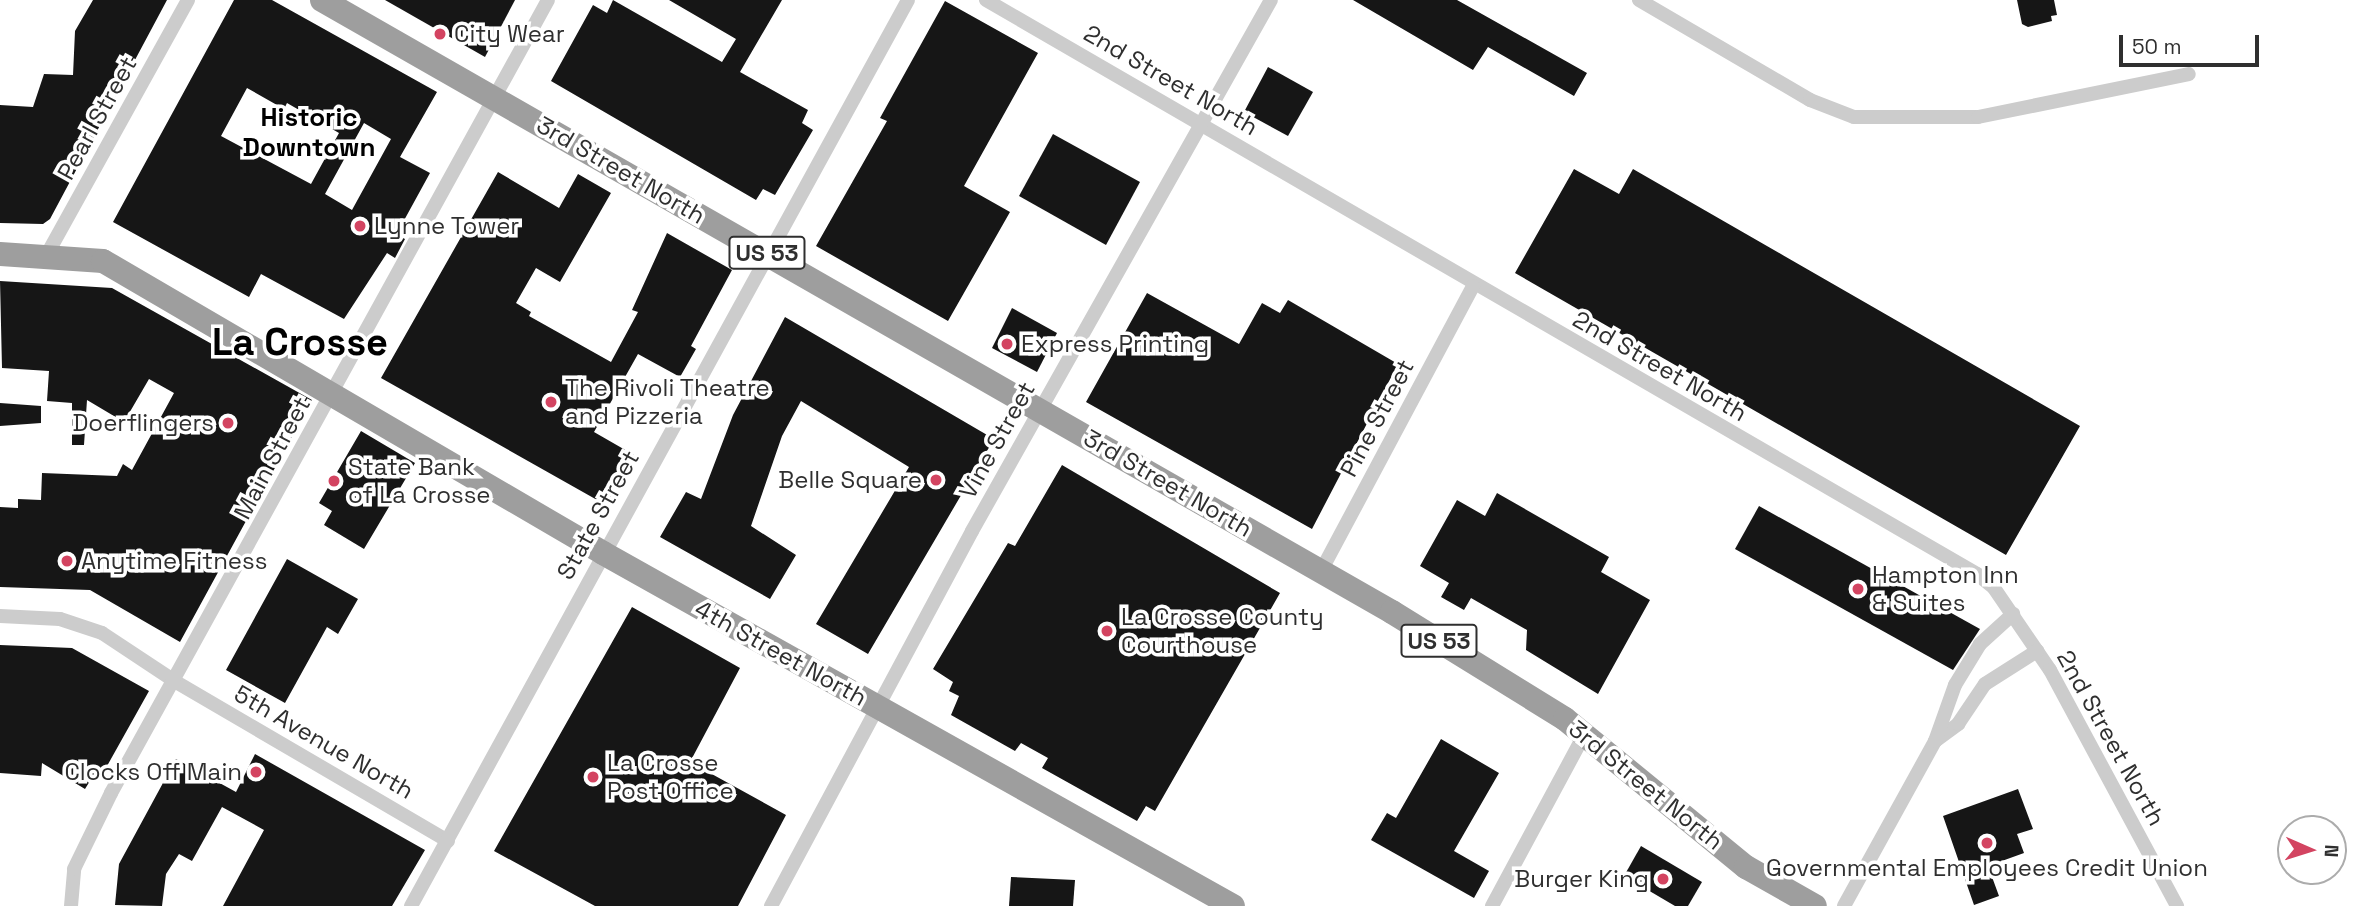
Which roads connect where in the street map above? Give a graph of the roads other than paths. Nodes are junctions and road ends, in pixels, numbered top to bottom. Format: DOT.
graph roads {
  1 [pos="188,0"];
  2 [pos="322,0"];
  3 [pos="548,0"];
  4 [pos="908,0"];
  5 [pos="986,0"];
  6 [pos="1271,0"];
  7 [pos="1639,0"];
  8 [pos="2189,74"];
  9 [pos="494,98"];
  10 [pos="1201,123"];
  11 [pos="0,254"];
  12 [pos="768,254"];
  13 [pos="45,258"];
  14 [pos="1473,286"];
  15 [pos="332,394"];
  16 [pos="1040,409"];
  17 [pos="603,553"];
  18 [pos="1321,572"];
  19 [pos="2013,614"];
  20 [pos="0,616"];
  21 [pos="2037,651"];
  22 [pos="176,682"];
  23 [pos="878,707"];
  24 [pos="1585,733"];
  25 [pos="1935,741"];
  26 [pos="448,841"];
  27 [pos="71,906"];
  28 [pos="411,906"];
  29 [pos="771,906"];
  30 [pos="1233,906"];
  31 [pos="1492,906"];
  32 [pos="1815,906"];
  33 [pos="1844,906"];
  34 [pos="2177,906"];
  1 -- 13 [label="street, Pearl Street"];
  2 -- 9 [label="highway, US 53"];
  3 -- 9 [label="street, Main Street"];
  4 -- 12 [label="street, State Street"];
  5 -- 10 [label="street, 2nd Street North"];
  6 -- 10 [label="street, Vine Street"];
  7 -- 8 [label="street"];
  9 -- 12 [label="highway, 3rd Street North / US 53"];
  9 -- 15 [label="street, Main Street"];
  10 -- 14 [label="street, 2nd Street North"];
  10 -- 16 [label="street, Vine Street"];
  11 -- 13 [label="highway, 4th Street North"];
  12 -- 16 [label="highway, 3rd Street North / US 53"];
  12 -- 17 [label="street, State Street"];
  13 -- 15 [label="highway, 4th Street North"];
  14 -- 18 [label="street, Pine Street"];
  14 -- 19 [label="street, 2nd Street North"];
  15 -- 17 [label="highway, 4th Street North"];
  15 -- 22 [label="street, Main Street"];
  16 -- 18 [label="highway, 3rd Street North / US 53"];
  16 -- 23 [label="street, Vine Street"];
  17 -- 23 [label="highway, 4th Street North"];
  17 -- 26 [label="street, State Street"];
  18 -- 24 [label="highway, 3rd Street North / US 53"];
  19 -- 21 [label="street, 2nd Street North"];
  19 -- 25 [label="street"];
  20 -- 22 [label="street, 5th Avenue North"];
  21 -- 25 [label="street"];
  21 -- 34 [label="street, 2nd Street North"];
  22 -- 26 [label="street, 5th Avenue North"];
  22 -- 27 [label="street, Main Street"];
  23 -- 29 [label="street, Vine Street"];
  23 -- 30 [label="highway, 4th Street North"];
  24 -- 31 [label="street"];
  24 -- 32 [label="highway, 3rd Street North / US 53"];
  25 -- 33 [label="street"];
  26 -- 28 [label="street, State Street"];
}
